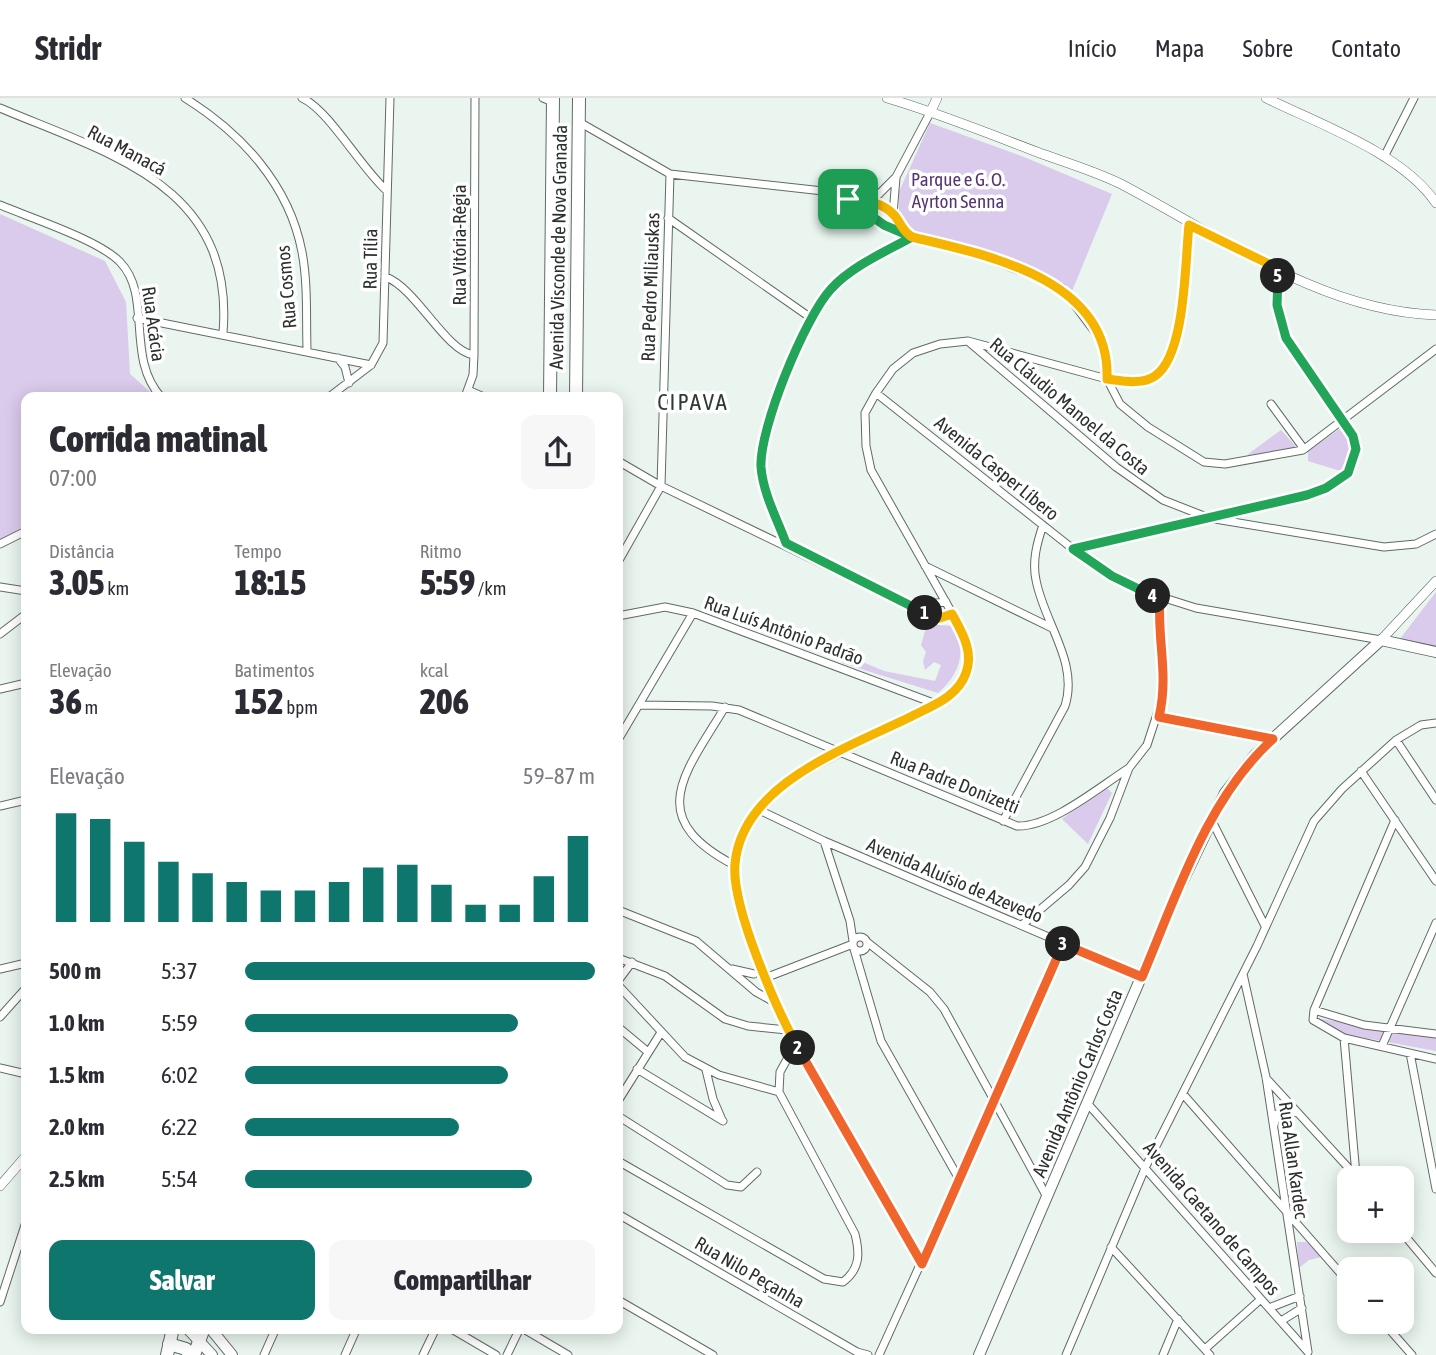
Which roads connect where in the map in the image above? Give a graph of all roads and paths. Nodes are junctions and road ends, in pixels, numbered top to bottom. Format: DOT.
graph roads {
  1 [pos="185,98"];
  2 [pos="302,98"];
  3 [pos="390,98"];
  4 [pos="475,98"];
  5 [pos="579,98"];
  6 [pos="887,98"];
  7 [pos="937,98"];
  8 [pos="1266,98"];
  9 [pos="1414,98"];
  10 [pos="550,99"];
  11 [pos="0,108"];
  12 [pos="931,111"];
  13 [pos="578,122"];
  14 [pos="1384,158"];
  15 [pos="670,174"];
  16 [pos="897,177"];
  17 [pos="387,191"];
  18 [pos="848,199"];
  19 [pos="872,201"];
  20 [pos="1436,203"];
  21 [pos="0,205"];
  22 [pos="893,214"];
  23 [pos="668,218"];
  24 [pos="1189,225"];
  25 [pos="905,233"];
  26 [pos="912,237"];
  27 [pos="1279,269"];
  28 [pos="386,277"];
  29 [pos="1436,315"];
  30 [pos="137,318"];
  31 [pos="811,318"];
  32 [pos="223,333"];
  33 [pos="968,341"];
  34 [pos="307,349"];
  35 [pos="1436,349"];
  36 [pos="474,355"];
  37 [pos="338,358"];
  38 [pos="371,365"];
  39 [pos="1107,379"];
  40 [pos="349,383"];
  41 [pos="158,392"];
  42 [pos="336,392"];
  43 [pos="467,392"];
  44 [pos="550,392"];
  45 [pos="576,392"];
  46 [pos="876,393"];
  47 [pos="1271,404"];
  48 [pos="1342,421"];
  49 [pos="1304,449"];
  50 [pos="623,464"];
  51 [pos="661,486"];
  52 [pos="1209,518"];
  53 [pos="1043,525"];
  54 [pos="21,534"];
  55 [pos="1433,537"];
  56 [pos="786,543"];
  57 [pos="0,544"];
  58 [pos="1073,549"];
  59 [pos="623,553"];
  60 [pos="925,566"];
  61 [pos="1436,581"];
  62 [pos="0,587"];
  63 [pos="21,590"];
  64 [pos="1160,599"];
  65 [pos="946,602"];
  66 [pos="912,605"];
  67 [pos="693,613"];
  68 [pos="952,614"];
  69 [pos="623,615"];
  70 [pos="21,618"];
  71 [pos="1052,629"];
  72 [pos="0,634"];
  73 [pos="1381,640"];
  74 [pos="1436,652"];
  75 [pos="21,684"];
  76 [pos="0,689"];
  77 [pos="936,704"];
  78 [pos="639,705"];
  79 [pos="725,707"];
  80 [pos="1159,717"];
  81 [pos="1436,723"];
  82 [pos="623,732"];
  83 [pos="1273,739"];
  84 [pos="1396,740"];
  85 [pos="841,752"];
  86 [pos="1129,768"];
  87 [pos="1361,771"];
  88 [pos="1436,800"];
  89 [pos="21,801"];
  90 [pos="0,806"];
  91 [pos="757,809"];
  92 [pos="1395,820"];
  93 [pos="1003,821"];
  94 [pos="1212,821"];
  95 [pos="824,841"];
  96 [pos="734,865"];
  97 [pos="1436,881"];
  98 [pos="623,912"];
  99 [pos="1436,923"];
  100 [pos="1022,925"];
  101 [pos="1265,926"];
  102 [pos="1061,943"];
  103 [pos="859,945"];
  104 [pos="623,959"];
  105 [pos="632,962"];
  106 [pos="21,965"];
  107 [pos="0,969"];
  108 [pos="732,969"];
  109 [pos="761,974"];
  110 [pos="1243,974"];
  111 [pos="623,976"];
  112 [pos="1142,977"];
  113 [pos="745,982"];
  114 [pos="623,989"];
  115 [pos="770,989"];
  116 [pos="756,992"];
  117 [pos="21,994"];
  118 [pos="774,1002"];
  119 [pos="1314,1010"];
  120 [pos="0,1017"];
  121 [pos="1388,1029"];
  122 [pos="787,1030"];
  123 [pos="623,1031"];
  124 [pos="660,1034"];
  125 [pos="1436,1034"];
  126 [pos="1344,1038"];
  127 [pos="796,1043"];
  128 [pos="1381,1046"];
  129 [pos="648,1052"];
  130 [pos="1410,1053"];
  131 [pos="1436,1059"];
  132 [pos="0,1068"];
  133 [pos="637,1069"];
  134 [pos="706,1070"];
  135 [pos="21,1073"];
  136 [pos="1266,1077"];
  137 [pos="623,1089"];
  138 [pos="779,1092"];
  139 [pos="1183,1094"];
  140 [pos="994,1102"];
  141 [pos="1088,1104"];
  142 [pos="1299,1114"];
  143 [pos="623,1119"];
  144 [pos="1273,1130"];
  145 [pos="623,1164"];
  146 [pos="21,1166"];
  147 [pos="1146,1166"];
  148 [pos="1347,1166"];
  149 [pos="1356,1166"];
  150 [pos="757,1172"];
  151 [pos="959,1180"];
  152 [pos="1,1183"];
  153 [pos="1436,1189"];
  154 [pos="1047,1196"];
  155 [pos="1285,1210"];
  156 [pos="623,1216"];
  157 [pos="21,1237"];
  158 [pos="1411,1243"];
  159 [pos="1111,1247"];
  160 [pos="922,1264"];
  161 [pos="1337,1269"];
  162 [pos="1436,1273"];
  163 [pos="1300,1296"];
  164 [pos="1261,1299"];
  165 [pos="0,1302"];
  166 [pos="623,1303"];
  167 [pos="1269,1308"];
  168 [pos="1302,1308"];
  169 [pos="1178,1319"];
  170 [pos="1281,1321"];
  171 [pos="193,1334"];
  172 [pos="202,1334"];
  173 [pos="215,1334"];
  174 [pos="273,1334"];
  175 [pos="354,1334"];
  176 [pos="433,1334"];
  177 [pos="460,1334"];
  178 [pos="518,1334"];
  179 [pos="531,1334"];
  180 [pos="1393,1334"];
  181 [pos="199,1341"];
  182 [pos="168,1349"];
  183 [pos="1208,1352"];
  184 [pos="1310,1353"];
  185 [pos="189,1355"];
  186 [pos="194,1355"];
  187 [pos="212,1355"];
  188 [pos="232,1355"];
  189 [pos="264,1355"];
  190 [pos="345,1355"];
  191 [pos="424,1355"];
  192 [pos="496,1355"];
  193 [pos="507,1355"];
  194 [pos="568,1355"];
  195 [pos="713,1355"];
  196 [pos="868,1355"];
  197 [pos="879,1355"];
  198 [pos="979,1355"];
  199 [pos="1066,1355"];
  200 [pos="1163,1355"];
  201 [pos="1412,1355"];
  1 -- 34 [label="street, Rua Cosmos"];
  2 -- 17 [label="street"];
  3 -- 17 [label="street, Rua Tília"];
  4 -- 36 [label="street, Rua Vitória-Régia"];
  5 -- 13 [label="main road, Avenida Visconde de Nova Granada"];
  6 -- 12 [label="street"];
  7 -- 12 [label="street"];
  8 -- 14 [label="street"];
  9 -- 14 [label="street"];
  10 -- 44 [label="main road"];
  11 -- 32 [label="street, Rua Manacá"];
  12 -- 16 [label="street"];
  12 -- 24 [label="street"];
  13 -- 15 [label="street"];
  13 -- 45 [label="main road, Avenida Visconde de Nova Granada"];
  14 -- 20 [label="street"];
  15 -- 18 [label="street"];
  15 -- 23 [label="street, Rua Pedro Miliauskas"];
  16 -- 19 [label="street"];
  16 -- 22 [label="street"];
  17 -- 28 [label="street, Rua Tília"];
  18 -- 19 [label="street"];
  18 -- 25 [label="street"];
  19 -- 22 [label="street"];
  21 -- 30 [label="street, Rua Acácia"];
  22 -- 25 [label="street"];
  23 -- 31 [label="street"];
  23 -- 51 [label="street, Rua Pedro Miliauskas"];
  24 -- 27 [label="street"];
  24 -- 39 [label="street"];
  25 -- 26 [label="street"];
  26 -- 31 [label="street"];
  26 -- 39 [label="street"];
  27 -- 29 [label="street"];
  27 -- 48 [label="street"];
  28 -- 36 [label="street"];
  28 -- 38 [label="street, Rua Tília"];
  30 -- 32 [label="street"];
  30 -- 41 [label="street, Rua Acácia"];
  31 -- 56 [label="street"];
  32 -- 34 [label="street"];
  33 -- 39 [label="street"];
  33 -- 46 [label="street"];
  33 -- 52 [label="street, Rua Cláudio Manoel da Costa"];
  34 -- 37 [label="street"];
  35 -- 48 [label="street"];
  36 -- 43 [label="street, Rua Vitória-Régia"];
  37 -- 38 [label="street"];
  37 -- 40 [label="street"];
  38 -- 40 [label="street, Rua Tília"];
  39 -- 49 [label="street"];
  40 -- 42 [label="street, Rua Tília"];
  46 -- 53 [label="street, Avenida Casper Líbero"];
  46 -- 60 [label="street"];
  47 -- 49 [label="street"];
  48 -- 49 [label="street"];
  48 -- 52 [label="street"];
  50 -- 51 [label="street"];
  51 -- 56 [label="street"];
  51 -- 59 [label="street"];
  52 -- 55 [label="street, Rua Cláudio Manoel da Costa"];
  52 -- 58 [label="street"];
  53 -- 58 [label="street, Avenida Casper Líbero"];
  53 -- 71 [label="street"];
  54 -- 57 [label="street"];
  56 -- 66 [label="street"];
  58 -- 64 [label="street, Avenida Casper Líbero"];
  60 -- 65 [label="street"];
  60 -- 71 [label="street"];
  61 -- 73 [label="street, Avenida Antônio Carlos Costa"];
  62 -- 63 [label="street"];
  64 -- 73 [label="street, Avenida Casper Líbero"];
  64 -- 80 [label="street"];
  65 -- 66 [label="street"];
  65 -- 68 [label="street"];
  66 -- 68 [label="street"];
  67 -- 69 [label="street, Rua Luís Antônio Padrão"];
  67 -- 77 [label="street, Rua Luís Antônio Padrão"];
  67 -- 78 [label="street"];
  68 -- 77 [label="street"];
  70 -- 72 [label="street"];
  71 -- 93 [label="street"];
  73 -- 74 [label="main road"];
  73 -- 83 [label="main road, Avenida Antônio Carlos Costa"];
  75 -- 76 [label="street"];
  77 -- 85 [label="street"];
  78 -- 79 [label="street, Rua Padre Donizetti"];
  78 -- 82 [label="street"];
  79 -- 85 [label="street, Rua Padre Donizetti"];
  79 -- 96 [label="street"];
  80 -- 83 [label="street"];
  80 -- 86 [label="street"];
  81 -- 84 [label="street"];
  83 -- 94 [label="main road, Avenida Antônio Carlos Costa"];
  84 -- 87 [label="street"];
  84 -- 88 [label="street"];
  85 -- 91 [label="street"];
  85 -- 93 [label="street, Rua Padre Donizetti"];
  86 -- 93 [label="street, Rua Padre Donizetti"];
  86 -- 100 [label="street"];
  87 -- 92 [label="street"];
  87 -- 101 [label="street"];
  89 -- 90 [label="street"];
  91 -- 95 [label="street, Avenida Aluísio de Azevedo"];
  91 -- 96 [label="street"];
  92 -- 97 [label="street"];
  92 -- 119 [label="street"];
  94 -- 101 [label="street"];
  94 -- 112 [label="main road, Avenida Antônio Carlos Costa"];
  95 -- 100 [label="street, Avenida Aluísio de Azevedo"];
  95 -- 103 [label="street"];
  96 -- 109 [label="street"];
  98 -- 108 [label="street"];
  99 -- 121 [label="street"];
  100 -- 102 [label="street, Avenida Aluísio de Azevedo"];
  101 -- 110 [label="street"];
  102 -- 112 [label="street, Avenida Aluísio de Azevedo"];
  102 -- 140 [label="street"];
  103 -- 109 [label="street"];
  103 -- 140 [label="street"];
  103 -- 151 [label="street"];
  104 -- 105 [label="street"];
  105 -- 111 [label="street"];
  105 -- 122 [label="street"];
  106 -- 107 [label="street"];
  108 -- 109 [label="street"];
  108 -- 113 [label="street"];
  109 -- 113 [label="street"];
  109 -- 115 [label="street"];
  110 -- 136 [label="street, Rua Allan Kardec"];
  110 -- 139 [label="street"];
  112 -- 141 [label="main road, Avenida Antônio Carlos Costa"];
  113 -- 116 [label="street"];
  114 -- 124 [label="street"];
  115 -- 116 [label="street"];
  115 -- 118 [label="street"];
  116 -- 118 [label="street"];
  117 -- 120 [label="street"];
  118 -- 122 [label="street"];
  119 -- 121 [label="street"];
  119 -- 126 [label="street"];
  121 -- 125 [label="street"];
  121 -- 128 [label="street"];
  122 -- 127 [label="street"];
  123 -- 129 [label="street"];
  124 -- 129 [label="street"];
  124 -- 134 [label="street"];
  126 -- 128 [label="street"];
  126 -- 149 [label="street"];
  127 -- 138 [label="street"];
  127 -- 160 [label="street"];
  128 -- 130 [label="street"];
  129 -- 133 [label="street"];
  130 -- 131 [label="street"];
  130 -- 153 [label="street"];
  132 -- 135 [label="street"];
  133 -- 134 [label="street"];
  133 -- 137 [label="street"];
  134 -- 138 [label="street"];
  136 -- 142 [label="street"];
  136 -- 144 [label="street, Rua Allan Kardec"];
  138 -- 145 [label="street"];
  139 -- 147 [label="street"];
  139 -- 155 [label="street"];
  140 -- 151 [label="street"];
  140 -- 154 [label="street"];
  141 -- 147 [label="street, Avenida Caetano de Campos"];
  141 -- 154 [label="main road, Avenida Antônio Carlos Costa"];
  142 -- 144 [label="street"];
  142 -- 148 [label="street"];
  143 -- 150 [label="street"];
  144 -- 155 [label="street, Rua Allan Kardec"];
  146 -- 152 [label="street"];
  147 -- 159 [label="street"];
  147 -- 164 [label="street, Avenida Caetano de Campos"];
  151 -- 160 [label="street"];
  154 -- 198 [label="main road, Avenida Antônio Carlos Costa"];
  155 -- 161 [label="street"];
  155 -- 163 [label="street, Rua Allan Kardec"];
  156 -- 196 [label="street, Rua Nilo Peçanha"];
  157 -- 165 [label="street"];
  158 -- 162 [label="street"];
  159 -- 169 [label="street"];
  159 -- 199 [label="street"];
  160 -- 197 [label="street"];
  163 -- 167 [label="street"];
  163 -- 168 [label="street, Rua Allan Kardec"];
  164 -- 167 [label="street, Avenida Caetano de Campos"];
  164 -- 183 [label="street"];
  166 -- 195 [label="street"];
  167 -- 170 [label="street, Avenida Caetano de Campos"];
  168 -- 170 [label="street"];
  168 -- 184 [label="street, Rua Allan Kardec"];
  169 -- 183 [label="street"];
  169 -- 200 [label="street"];
  170 -- 184 [label="street, Avenida Caetano de Campos"];
  171 -- 181 [label="main road"];
  172 -- 181 [label="main road"];
  173 -- 188 [label="main road"];
  174 -- 189 [label="street"];
  175 -- 190 [label="street"];
  176 -- 191 [label="street"];
  177 -- 192 [label="street"];
  178 -- 193 [label="street"];
  179 -- 194 [label="street"];
  180 -- 201 [label="street"];
  181 -- 186 [label="main road"];
  181 -- 187 [label="main road"];
  182 -- 185 [label="main road"];
}
